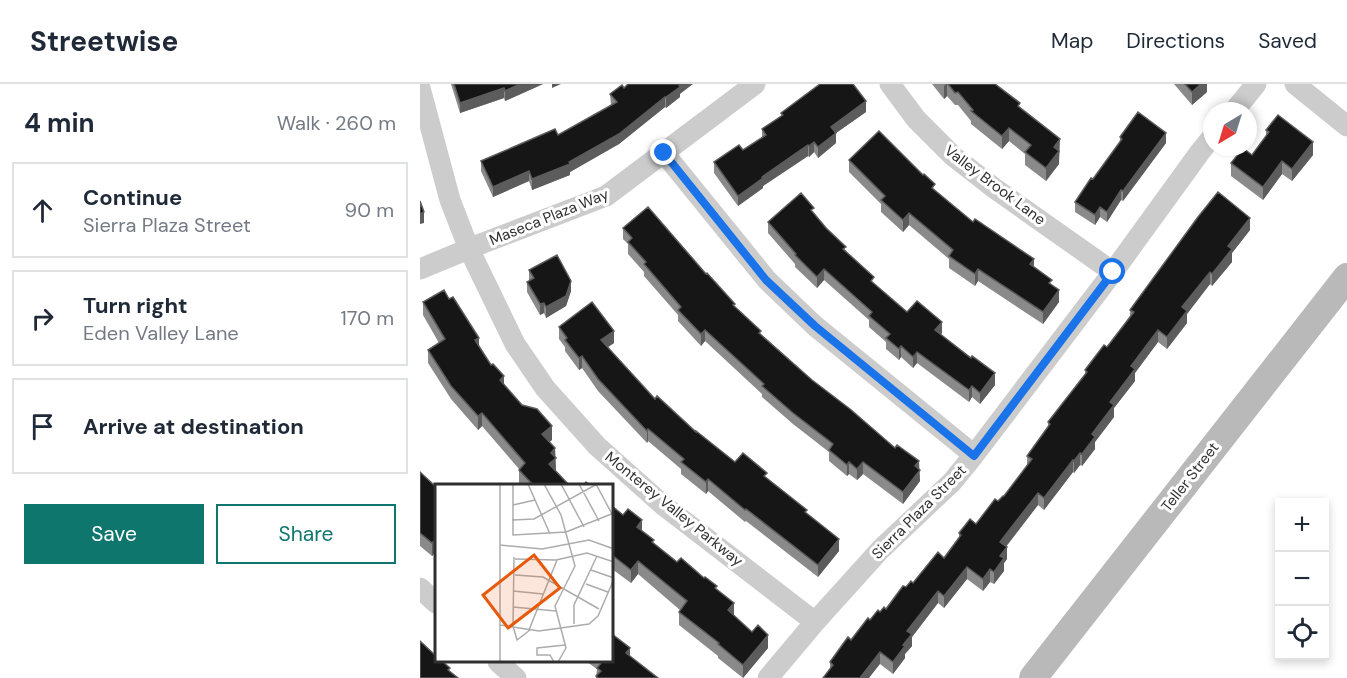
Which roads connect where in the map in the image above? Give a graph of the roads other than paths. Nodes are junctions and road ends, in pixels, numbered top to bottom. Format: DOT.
graph roads {
  1 [pos="755,84"];
  2 [pos="890,84"];
  3 [pos="1256,84"];
  4 [pos="1295,84"];
  5 [pos="420,88"];
  6 [pos="1241,102"];
  7 [pos="1347,126"];
  8 [pos="1203,148"];
  9 [pos="664,153"];
  10 [pos="469,249"];
  11 [pos="420,269"];
  12 [pos="1113,272"];
  13 [pos="1347,277"];
  14 [pos="974,456"];
  15 [pos="420,588"];
  16 [pos="435,602"];
  17 [pos="815,622"];
  18 [pos="499,663"];
  19 [pos="516,678"];
  20 [pos="768,678"];
  21 [pos="1033,678"];
  1 -- 9 [label="street, Maseca Plaza Way"];
  2 -- 12 [label="street, Valley Brook Lane"];
  3 -- 6 [label="street"];
  4 -- 7 [label="street"];
  5 -- 10 [label="street, Monterey Valley Parkway"];
  8 -- 12 [label="street, Sierra Plaza Street"];
  9 -- 10 [label="street, Maseca Plaza Way"];
  9 -- 14 [label="street"];
  10 -- 11 [label="street, Maseca Plaza Way"];
  10 -- 17 [label="street, Monterey Valley Parkway"];
  12 -- 14 [label="street, Sierra Plaza Street"];
  13 -- 21 [label="street, Teller Street"];
  14 -- 17 [label="street, Sierra Plaza Street"];
  15 -- 16 [label="street"];
  17 -- 20 [label="street, Sierra Plaza Street"];
  18 -- 19 [label="street"];
}
